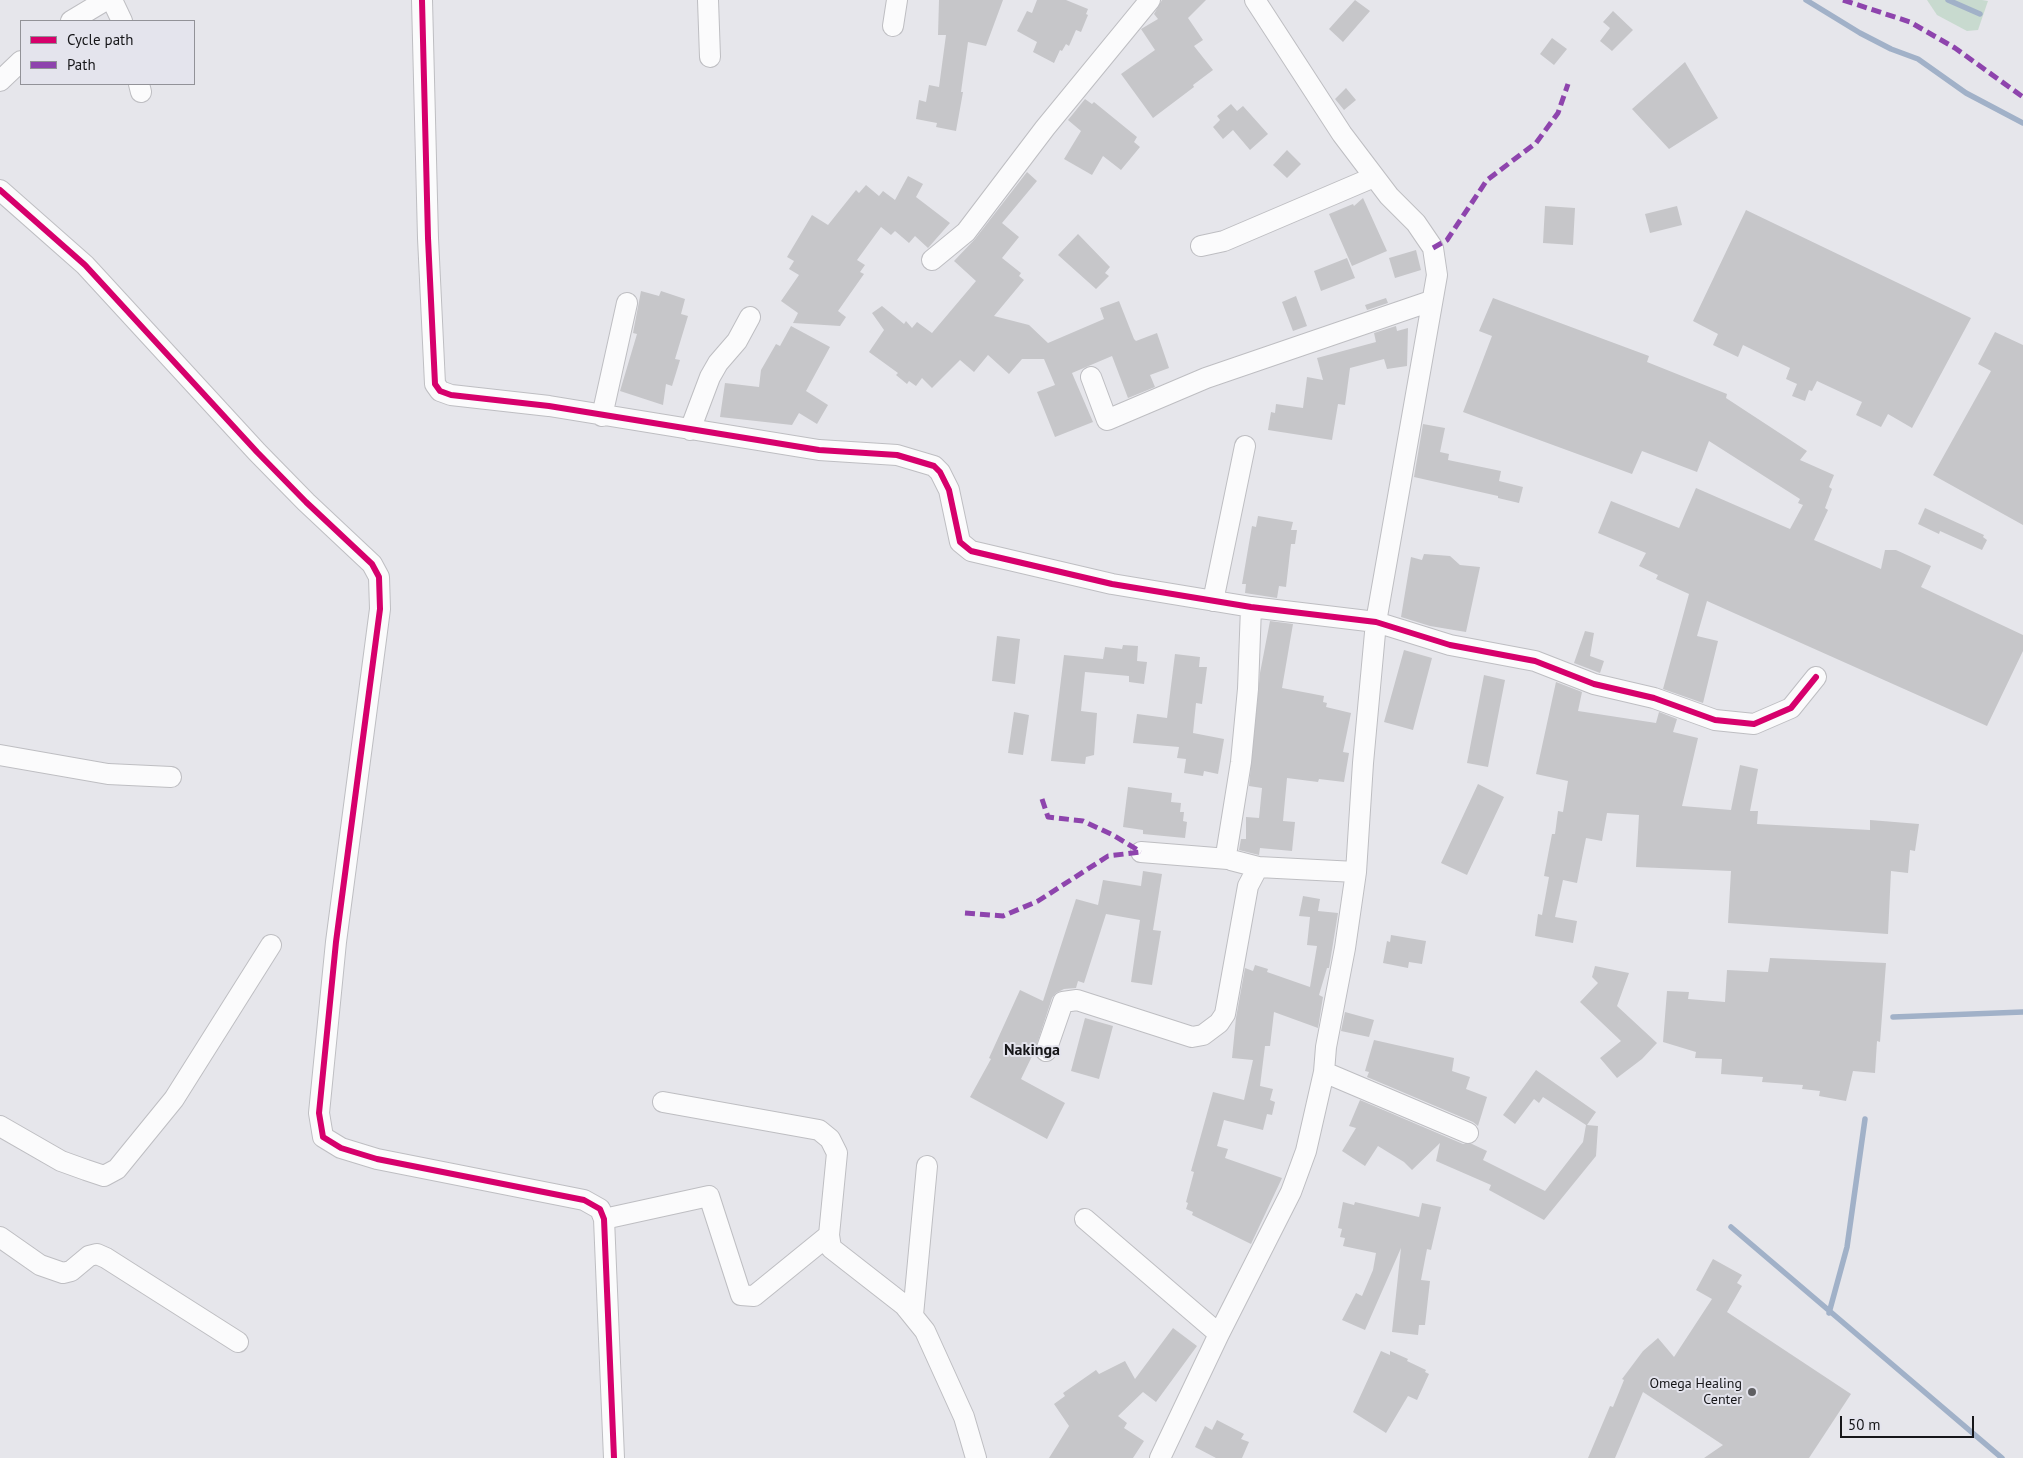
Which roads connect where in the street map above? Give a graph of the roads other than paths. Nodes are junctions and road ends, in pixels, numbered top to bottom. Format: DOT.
graph roads {
  1 [pos="106,0"];
  2 [pos="112,0"];
  3 [pos="422,0"];
  4 [pos="708,0"];
  5 [pos="897,0"];
  6 [pos="1150,0"];
  7 [pos="1255,0"];
  8 [pos="73,20"];
  9 [pos="122,20"];
  10 [pos="893,26"];
  11 [pos="710,57"];
  12 [pos="20,62"];
  13 [pos="0,81"];
  14 [pos="1374,177"];
  15 [pos="0,190"];
  16 [pos="1201,246"];
  17 [pos="932,260"];
  18 [pos="1431,302"];
  19 [pos="627,303"];
  20 [pos="750,317"];
  21 [pos="1091,377"];
  22 [pos="602,416"];
  23 [pos="690,430"];
  24 [pos="1244,446"];
  25 [pos="1212,601"];
  26 [pos="1251,607"];
  27 [pos="1376,622"];
  28 [pos="1816,677"];
  29 [pos="0,756"];
  30 [pos="171,777"];
  31 [pos="1141,852"];
  32 [pos="1228,859"];
  33 [pos="1258,867"];
  34 [pos="1356,872"];
  35 [pos="270,945"];
  36 [pos="1046,1051"];
  37 [pos="1324,1072"];
  38 [pos="663,1102"];
  39 [pos="0,1126"];
  40 [pos="1468,1133"];
  41 [pos="927,1166"];
  42 [pos="604,1219"];
  43 [pos="1085,1219"];
  44 [pos="829,1235"];
  45 [pos="0,1237"];
  46 [pos="913,1315"];
  47 [pos="1218,1334"];
  48 [pos="238,1342"];
  49 [pos="614,1458"];
  50 [pos="976,1458"];
  51 [pos="1160,1458"];
  1 -- 8 [label="street"];
  2 -- 9 [label="street"];
  3 -- 22 [label="street"];
  4 -- 11 [label="street"];
  5 -- 10 [label="street"];
  6 -- 17 [label="street"];
  7 -- 14 [label="street"];
  12 -- 13 [label="street"];
  14 -- 16 [label="street"];
  14 -- 18 [label="street"];
  15 -- 42 [label="street"];
  18 -- 21 [label="street"];
  18 -- 27 [label="street"];
  19 -- 22 [label="street"];
  20 -- 23 [label="street"];
  22 -- 23 [label="street"];
  23 -- 25 [label="street"];
  24 -- 25 [label="street"];
  25 -- 26 [label="street"];
  26 -- 27 [label="street"];
  26 -- 32 [label="street"];
  27 -- 28 [label="street"];
  27 -- 34 [label="street"];
  29 -- 30 [label="street"];
  31 -- 32 [label="street"];
  32 -- 33 [label="street"];
  33 -- 34 [label="street"];
  33 -- 36 [label="street"];
  34 -- 37 [label="street"];
  35 -- 39 [label="street"];
  37 -- 40 [label="street"];
  37 -- 47 [label="street"];
  38 -- 44 [label="street"];
  41 -- 46 [label="street"];
  42 -- 44 [label="street"];
  42 -- 49 [label="street"];
  43 -- 47 [label="street"];
  44 -- 46 [label="street"];
  45 -- 48 [label="street"];
  46 -- 50 [label="street"];
  47 -- 51 [label="street"];
}
